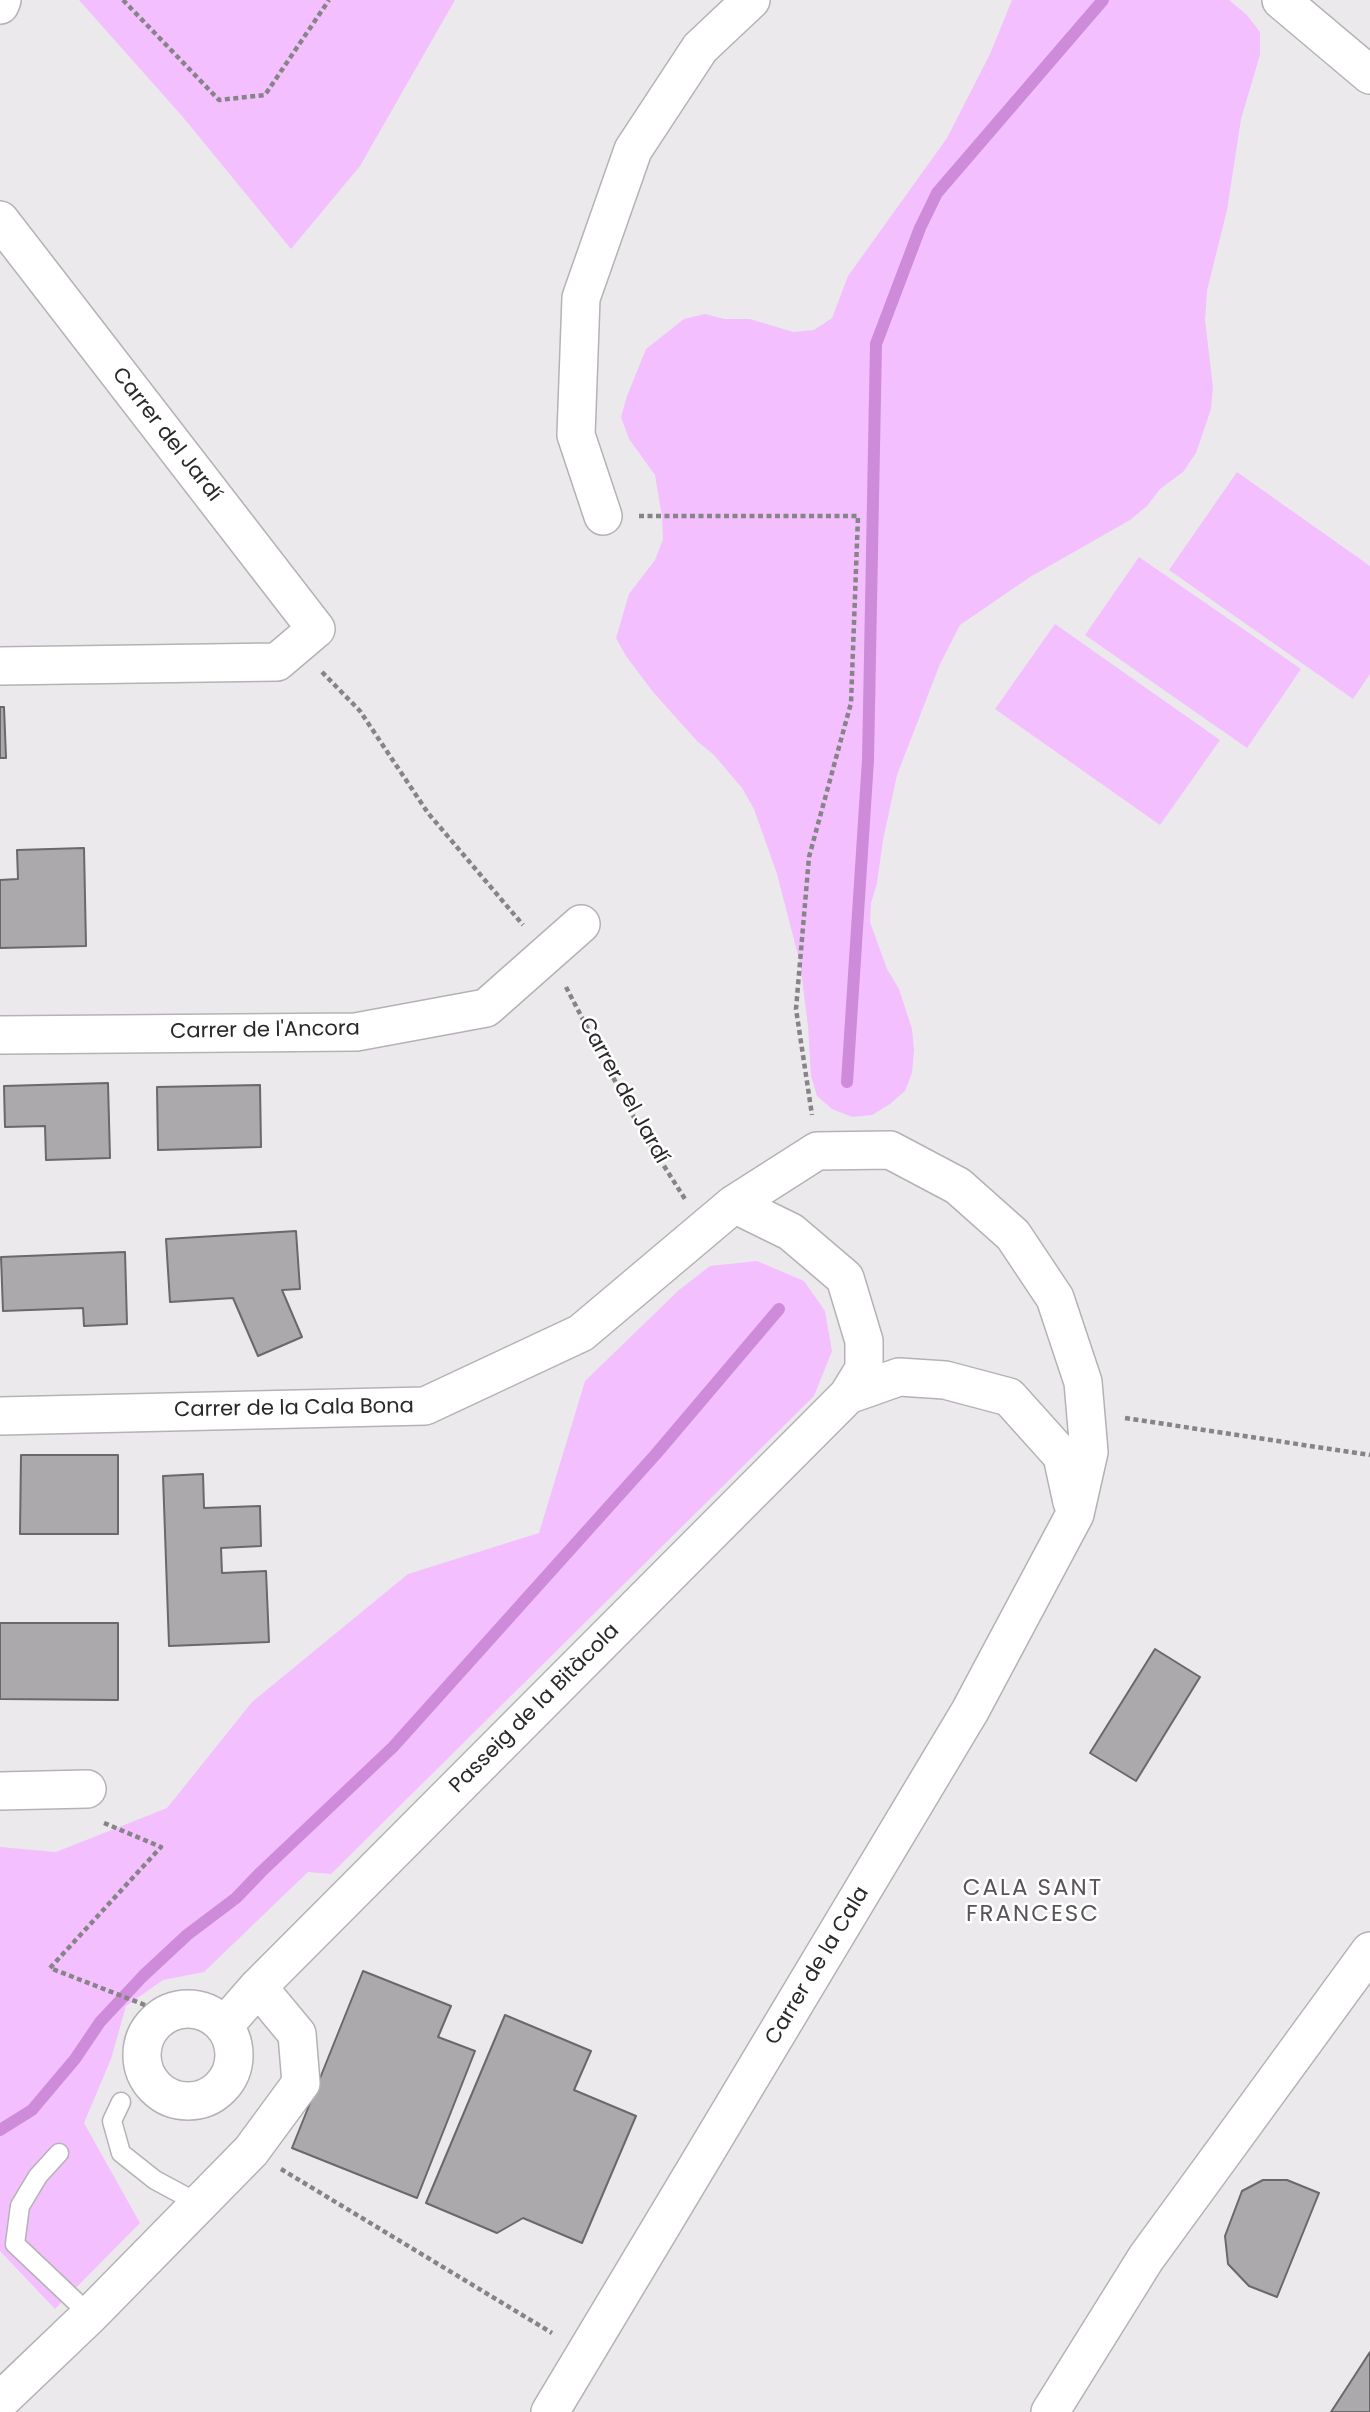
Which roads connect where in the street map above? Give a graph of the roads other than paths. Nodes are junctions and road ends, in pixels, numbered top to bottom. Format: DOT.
graph roads {
  1 [pos="2,0"];
  2 [pos="751,0"];
  3 [pos="1281,0"];
  4 [pos="0,5"];
  5 [pos="1370,75"];
  6 [pos="0,220"];
  7 [pos="603,516"];
  8 [pos="0,666"];
  9 [pos="581,924"];
  10 [pos="0,1035"];
  11 [pos="817,1152"];
  12 [pos="734,1204"];
  13 [pos="848,1395"];
  14 [pos="0,1416"];
  15 [pos="1075,1514"];
  16 [pos="0,1791"];
  17 [pos="94,1805"];
  18 [pos="1370,1951"];
  19 [pos="258,1987"];
  20 [pos="224,2026"];
  21 [pos="121,2102"];
  22 [pos="60,2153"];
  23 [pos="198,2203"];
  24 [pos="90,2315"];
  25 [pos="0,2401"];
  26 [pos="550,2412"];
  27 [pos="1050,2412"];
  1 -- 4 [label="street"];
  2 -- 7 [label="street"];
  3 -- 5 [label="street"];
  6 -- 8 [label="street, Carrer del Jardí"];
  9 -- 10 [label="street, Carrer de l'Ancora"];
  11 -- 12 [label="street, Carrer de la Cala Bona"];
  11 -- 15 [label="street, Carrer de la Cala"];
  12 -- 13 [label="street"];
  12 -- 14 [label="street, Carrer de la Cala Bona"];
  13 -- 15 [label="street"];
  13 -- 19 [label="street, Passeig de la Bitàcola"];
  15 -- 26 [label="street, Carrer de la Cala"];
  16 -- 17 [label="street"];
  18 -- 27 [label="street"];
  19 -- 20 [label="street, Passeig de la Bitàcola"];
  19 -- 23 [label="street"];
  20 -- 20 [label="street"];
  21 -- 23 [label="lane"];
  22 -- 24 [label="lane"];
  23 -- 24 [label="street"];
  24 -- 25 [label="street"];
}
